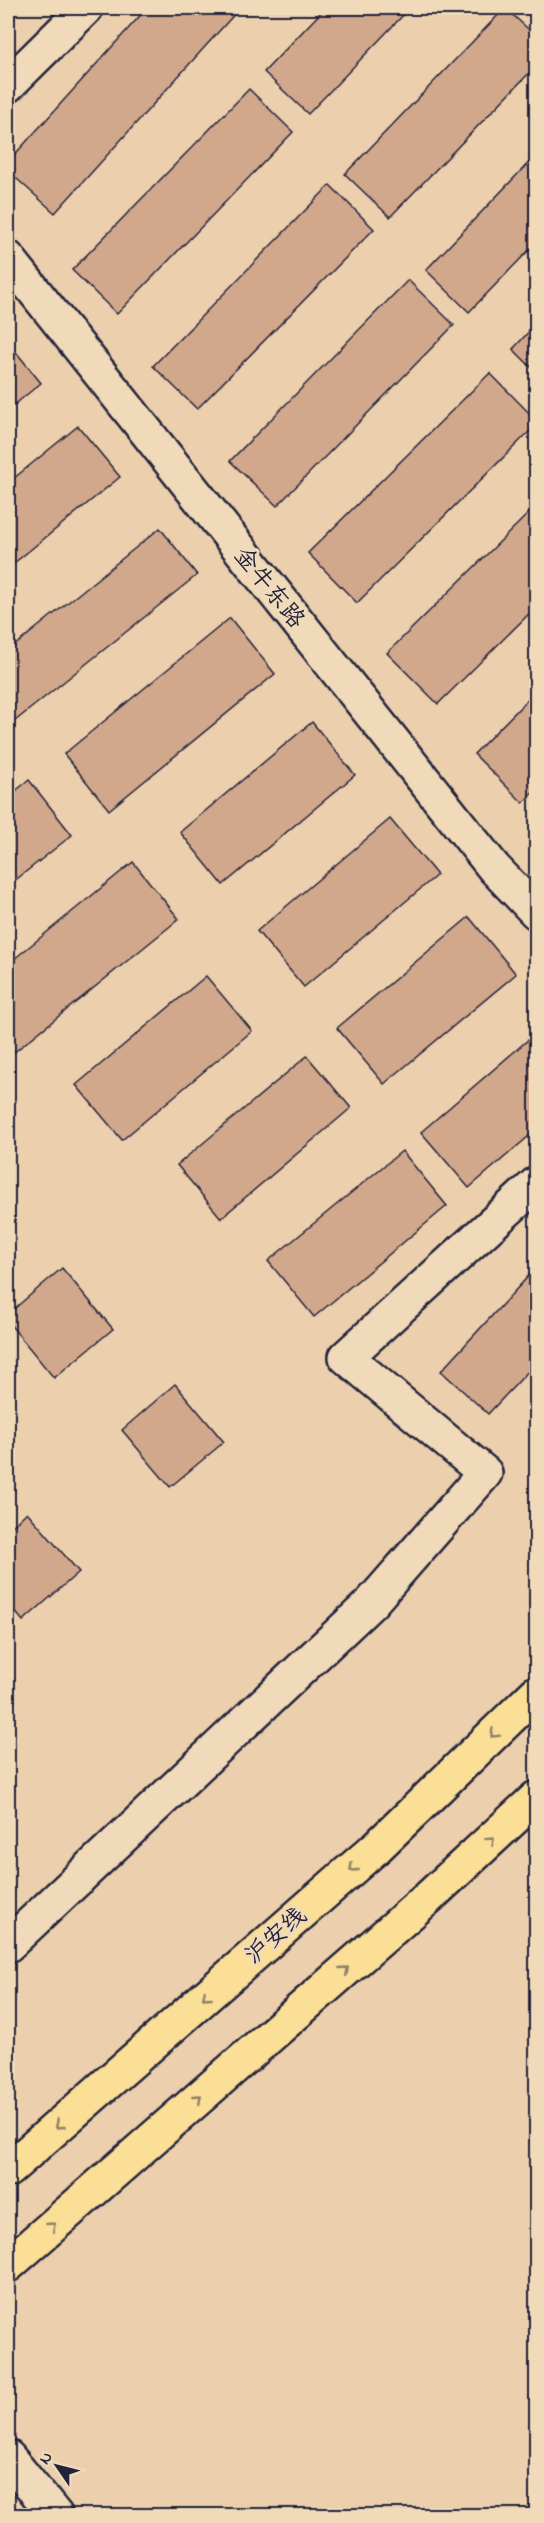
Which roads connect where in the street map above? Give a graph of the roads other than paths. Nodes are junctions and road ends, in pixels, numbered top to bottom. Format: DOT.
graph roads {
  1 [pos="86,8"];
  2 [pos="8,85"];
  3 [pos="8,258"];
  4 [pos="537,912"];
  5 [pos="537,1184"];
  6 [pos="537,1694"];
  7 [pos="537,1798"];
  8 [pos="8,1945"];
  9 [pos="8,2170"];
  10 [pos="8,2265"];
  11 [pos="8,2457"];
  12 [pos="56,2516"];
  1 -- 2 [label="street"];
  3 -- 4 [label="street, 金牛东路"];
  5 -- 8 [label="street"];
  6 -- 9 [label="highway, 沪安线, one-way"];
  10 -- 7 [label="highway, one-way"];
  11 -- 12 [label="street"];
}
